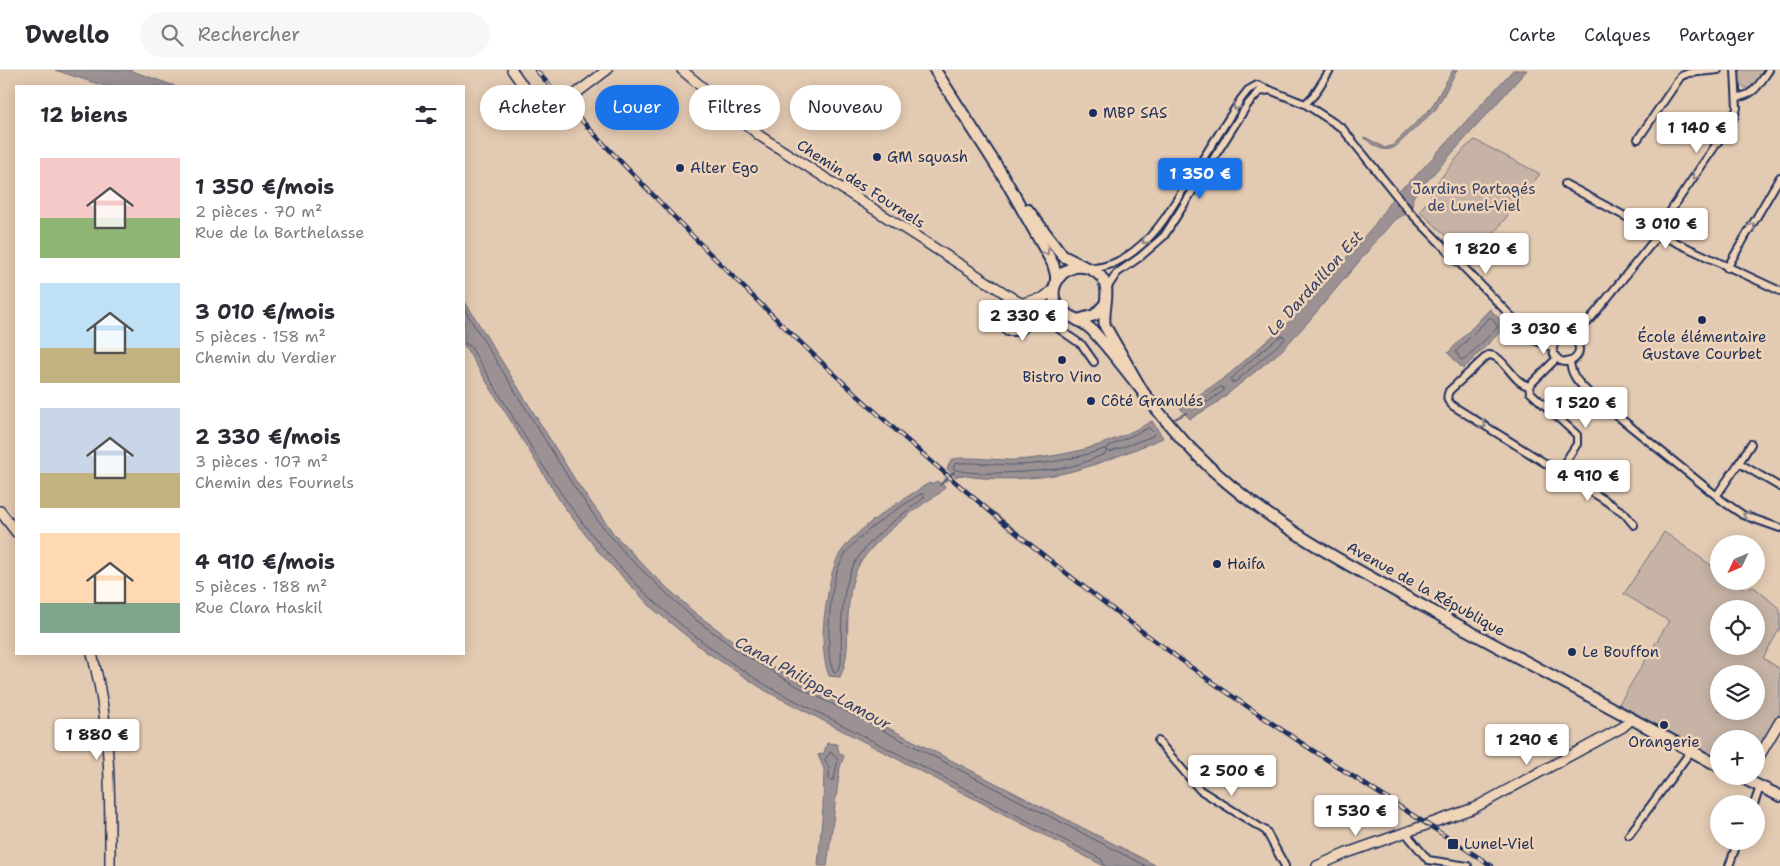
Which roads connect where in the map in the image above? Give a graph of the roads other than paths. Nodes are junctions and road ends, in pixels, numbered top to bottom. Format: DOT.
graph roads {
  1 [pos="512,70"];
  2 [pos="608,70"];
  3 [pos="682,70"];
  4 [pos="935,70"];
  5 [pos="1330,70"];
  6 [pos="1718,70"];
  7 [pos="1735,70"];
  8 [pos="1769,70"];
  9 [pos="1273,90"];
  10 [pos="1737,97"];
  11 [pos="1305,104"];
  12 [pos="1638,139"];
  13 [pos="1780,177"];
  14 [pos="1005,179"];
  15 [pos="1565,184"];
  16 [pos="1658,234"];
  17 [pos="1087,267"];
  18 [pos="1727,268"];
  19 [pos="1055,286"];
  20 [pos="1107,289"];
  21 [pos="1780,291"];
  22 [pos="1010,296"];
  23 [pos="1105,304"];
  24 [pos="1062,312"];
  25 [pos="1078,320"];
  26 [pos="1574,339"];
  27 [pos="1553,348"];
  28 [pos="1557,358"];
  29 [pos="1570,361"];
  30 [pos="1094,362"];
  31 [pos="1529,386"];
  32 [pos="1148,399"];
  33 [pos="1751,444"];
  34 [pos="1739,463"];
  35 [pos="1554,468"];
  36 [pos="1780,487"];
  37 [pos="1716,495"];
  38 [pos="0,511"];
  39 [pos="1634,525"];
  40 [pos="1780,528"];
  41 [pos="15,531"];
  42 [pos="92,655"];
  43 [pos="1632,719"];
  44 [pos="1780,721"];
  45 [pos="1158,741"];
  46 [pos="1765,747"];
  47 [pos="1691,751"];
  48 [pos="1710,761"];
  49 [pos="1756,785"];
  50 [pos="1760,787"];
  51 [pos="1757,795"];
  52 [pos="1780,796"];
  53 [pos="1405,832"];
  54 [pos="1629,835"];
  55 [pos="1735,850"];
  56 [pos="110,866"];
  57 [pos="1285,866"];
  58 [pos="1317,866"];
  59 [pos="1468,866"];
  60 [pos="1729,866"];
  1 -- 2 [label="street"];
  3 -- 22 [label="street, Chemin des Fournels"];
  4 -- 14 [label="main road"];
  5 -- 11 [label="street"];
  6 -- 12 [label="street"];
  7 -- 10 [label="street"];
  8 -- 10 [label="street"];
  9 -- 11 [label="street"];
  9 -- 17 [label="street, one-way"];
  9 -- 20 [label="street"];
  10 -- 16 [label="street, one-way"];
  11 -- 27 [label="street"];
  18 -- 13 [label="street, one-way"];
  14 -- 17 [label="main road"];
  14 -- 19 [label="main road, one-way"];
  15 -- 16 [label="street"];
  16 -- 18 [label="street"];
  16 -- 26 [label="street"];
  17 -- 19 [label="main road"];
  17 -- 20 [label="main road"];
  18 -- 21 [label="street"];
  19 -- 22 [label="street, Chemin des Fournels"];
  19 -- 24 [label="main road"];
  20 -- 23 [label="main road"];
  22 -- 24 [label="street, Chemin des Fournels"];
  22 -- 30 [label="street"];
  23 -- 25 [label="main road"];
  23 -- 32 [label="main road"];
  24 -- 25 [label="main road"];
  25 -- 32 [label="main road"];
  26 -- 27 [label="street"];
  26 -- 29 [label="street"];
  27 -- 28 [label="street"];
  28 -- 29 [label="street"];
  28 -- 31 [label="street"];
  29 -- 37 [label="street"];
  31 -- 35 [label="street"];
  31 -- 35 [label="street, one-way"];
  32 -- 43 [label="main road, Avenue de la République"];
  33 -- 34 [label="street"];
  34 -- 36 [label="street"];
  34 -- 37 [label="street"];
  35 -- 39 [label="street"];
  40 -- 37 [label="street, one-way"];
  38 -- 41 [label="street"];
  42 -- 56 [label="street"];
  43 -- 47 [label="main road, Avenue de la République"];
  43 -- 53 [label="street"];
  44 -- 46 [label="street"];
  45 -- 57 [label="street"];
  47 -- 48 [label="main road, Avenue de la République"];
  47 -- 54 [label="street"];
  49 -- 50 [label="main road"];
  50 -- 51 [label="street"];
  50 -- 52 [label="main road"];
  53 -- 58 [label="street"];
  53 -- 59 [label="street"];
  55 -- 60 [label="street"];
}
